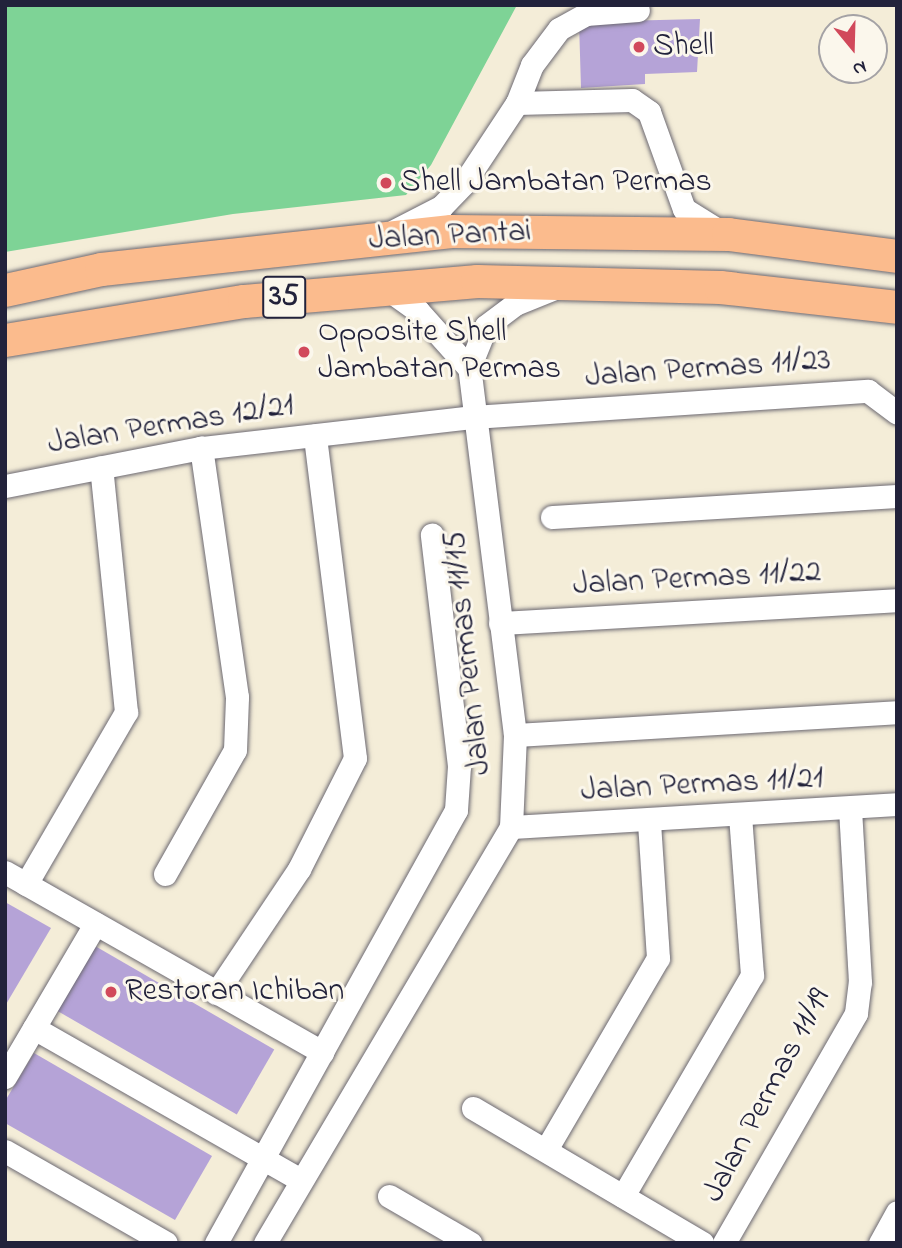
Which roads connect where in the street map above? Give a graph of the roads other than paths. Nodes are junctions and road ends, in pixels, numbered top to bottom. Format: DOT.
graph roads {
  1 [pos="638,10"];
  2 [pos="517,103"];
  3 [pos="727,234"];
  4 [pos="379,239"];
  5 [pos="897,256"];
  6 [pos="566,284"];
  7 [pos="383,286"];
  8 [pos="5,290"];
  9 [pos="897,307"];
  10 [pos="5,340"];
  11 [pos="468,368"];
  12 [pos="897,413"];
  13 [pos="472,417"];
  14 [pos="315,435"];
  15 [pos="201,448"];
  16 [pos="101,467"];
  17 [pos="5,486"];
  18 [pos="897,496"];
  19 [pos="552,517"];
  20 [pos="432,534"];
  21 [pos="897,600"];
  22 [pos="500,623"];
  23 [pos="897,712"];
  24 [pos="515,735"];
  25 [pos="897,804"];
  26 [pos="850,809"];
  27 [pos="740,815"];
  28 [pos="649,821"];
  29 [pos="511,827"];
  30 [pos="5,872"];
  31 [pos="164,874"];
  32 [pos="26,884"];
  33 [pos="95,924"];
  34 [pos="216,993"];
  35 [pos="34,1028"];
  36 [pos="322,1052"];
  37 [pos="5,1077"];
  38 [pos="473,1108"];
  39 [pos="547,1147"];
  40 [pos="5,1151"];
  41 [pos="264,1160"];
  42 [pos="300,1181"];
  43 [pos="388,1196"];
  44 [pos="623,1196"];
  45 [pos="897,1212"];
  46 [pos="166,1243"];
  47 [pos="216,1243"];
  48 [pos="265,1243"];
  49 [pos="470,1243"];
  50 [pos="702,1243"];
  51 [pos="724,1243"];
  52 [pos="880,1243"];
  1 -- 2 [label="street"];
  2 -- 3 [label="street"];
  2 -- 4 [label="street"];
  3 -- 4 [label="highway, Jalan Pantai / 35"];
  3 -- 5 [label="highway, Jalan Pantai / 35"];
  4 -- 8 [label="highway, Jalan Pantai / 35"];
  6 -- 7 [label="highway, Jalan Pantai / 35"];
  6 -- 9 [label="highway, Jalan Pantai / 35"];
  6 -- 11 [label="street, Jalan Permas 11/15"];
  7 -- 10 [label="highway, Jalan Pantai / 35"];
  7 -- 11 [label="street"];
  11 -- 13 [label="street, Jalan Permas 11/15"];
  12 -- 13 [label="street, Jalan Permas 11/23"];
  13 -- 14 [label="street, Jalan Permas 12/21"];
  13 -- 22 [label="street, Jalan Permas 11/15"];
  14 -- 15 [label="street, Jalan Permas 12/21"];
  14 -- 34 [label="street"];
  15 -- 16 [label="street, Jalan Permas 12/21"];
  15 -- 31 [label="street"];
  16 -- 17 [label="street, Jalan Permas 12/21"];
  16 -- 32 [label="street"];
  18 -- 19 [label="street"];
  20 -- 36 [label="street"];
  21 -- 22 [label="street, Jalan Permas 11/22"];
  22 -- 24 [label="street, Jalan Permas 11/15"];
  23 -- 24 [label="street"];
  24 -- 29 [label="street, Jalan Permas 11/15"];
  25 -- 26 [label="street, Jalan Permas 11/21"];
  26 -- 27 [label="street, Jalan Permas 11/21"];
  26 -- 51 [label="street, Jalan Permas 11/19"];
  27 -- 28 [label="street, Jalan Permas 11/21"];
  27 -- 44 [label="street"];
  28 -- 29 [label="street, Jalan Permas 11/21"];
  28 -- 39 [label="street"];
  29 -- 42 [label="street, Jalan Permas 11/15"];
  30 -- 32 [label="street"];
  32 -- 33 [label="street"];
  33 -- 34 [label="street"];
  33 -- 35 [label="street"];
  34 -- 36 [label="street"];
  35 -- 37 [label="street"];
  35 -- 41 [label="street"];
  36 -- 41 [label="street"];
  38 -- 39 [label="street"];
  39 -- 44 [label="street"];
  40 -- 46 [label="street"];
  41 -- 42 [label="street"];
  41 -- 47 [label="street"];
  42 -- 48 [label="street, Jalan Permas 11/15"];
  43 -- 49 [label="street"];
  44 -- 50 [label="street"];
  45 -- 52 [label="street"];
}
